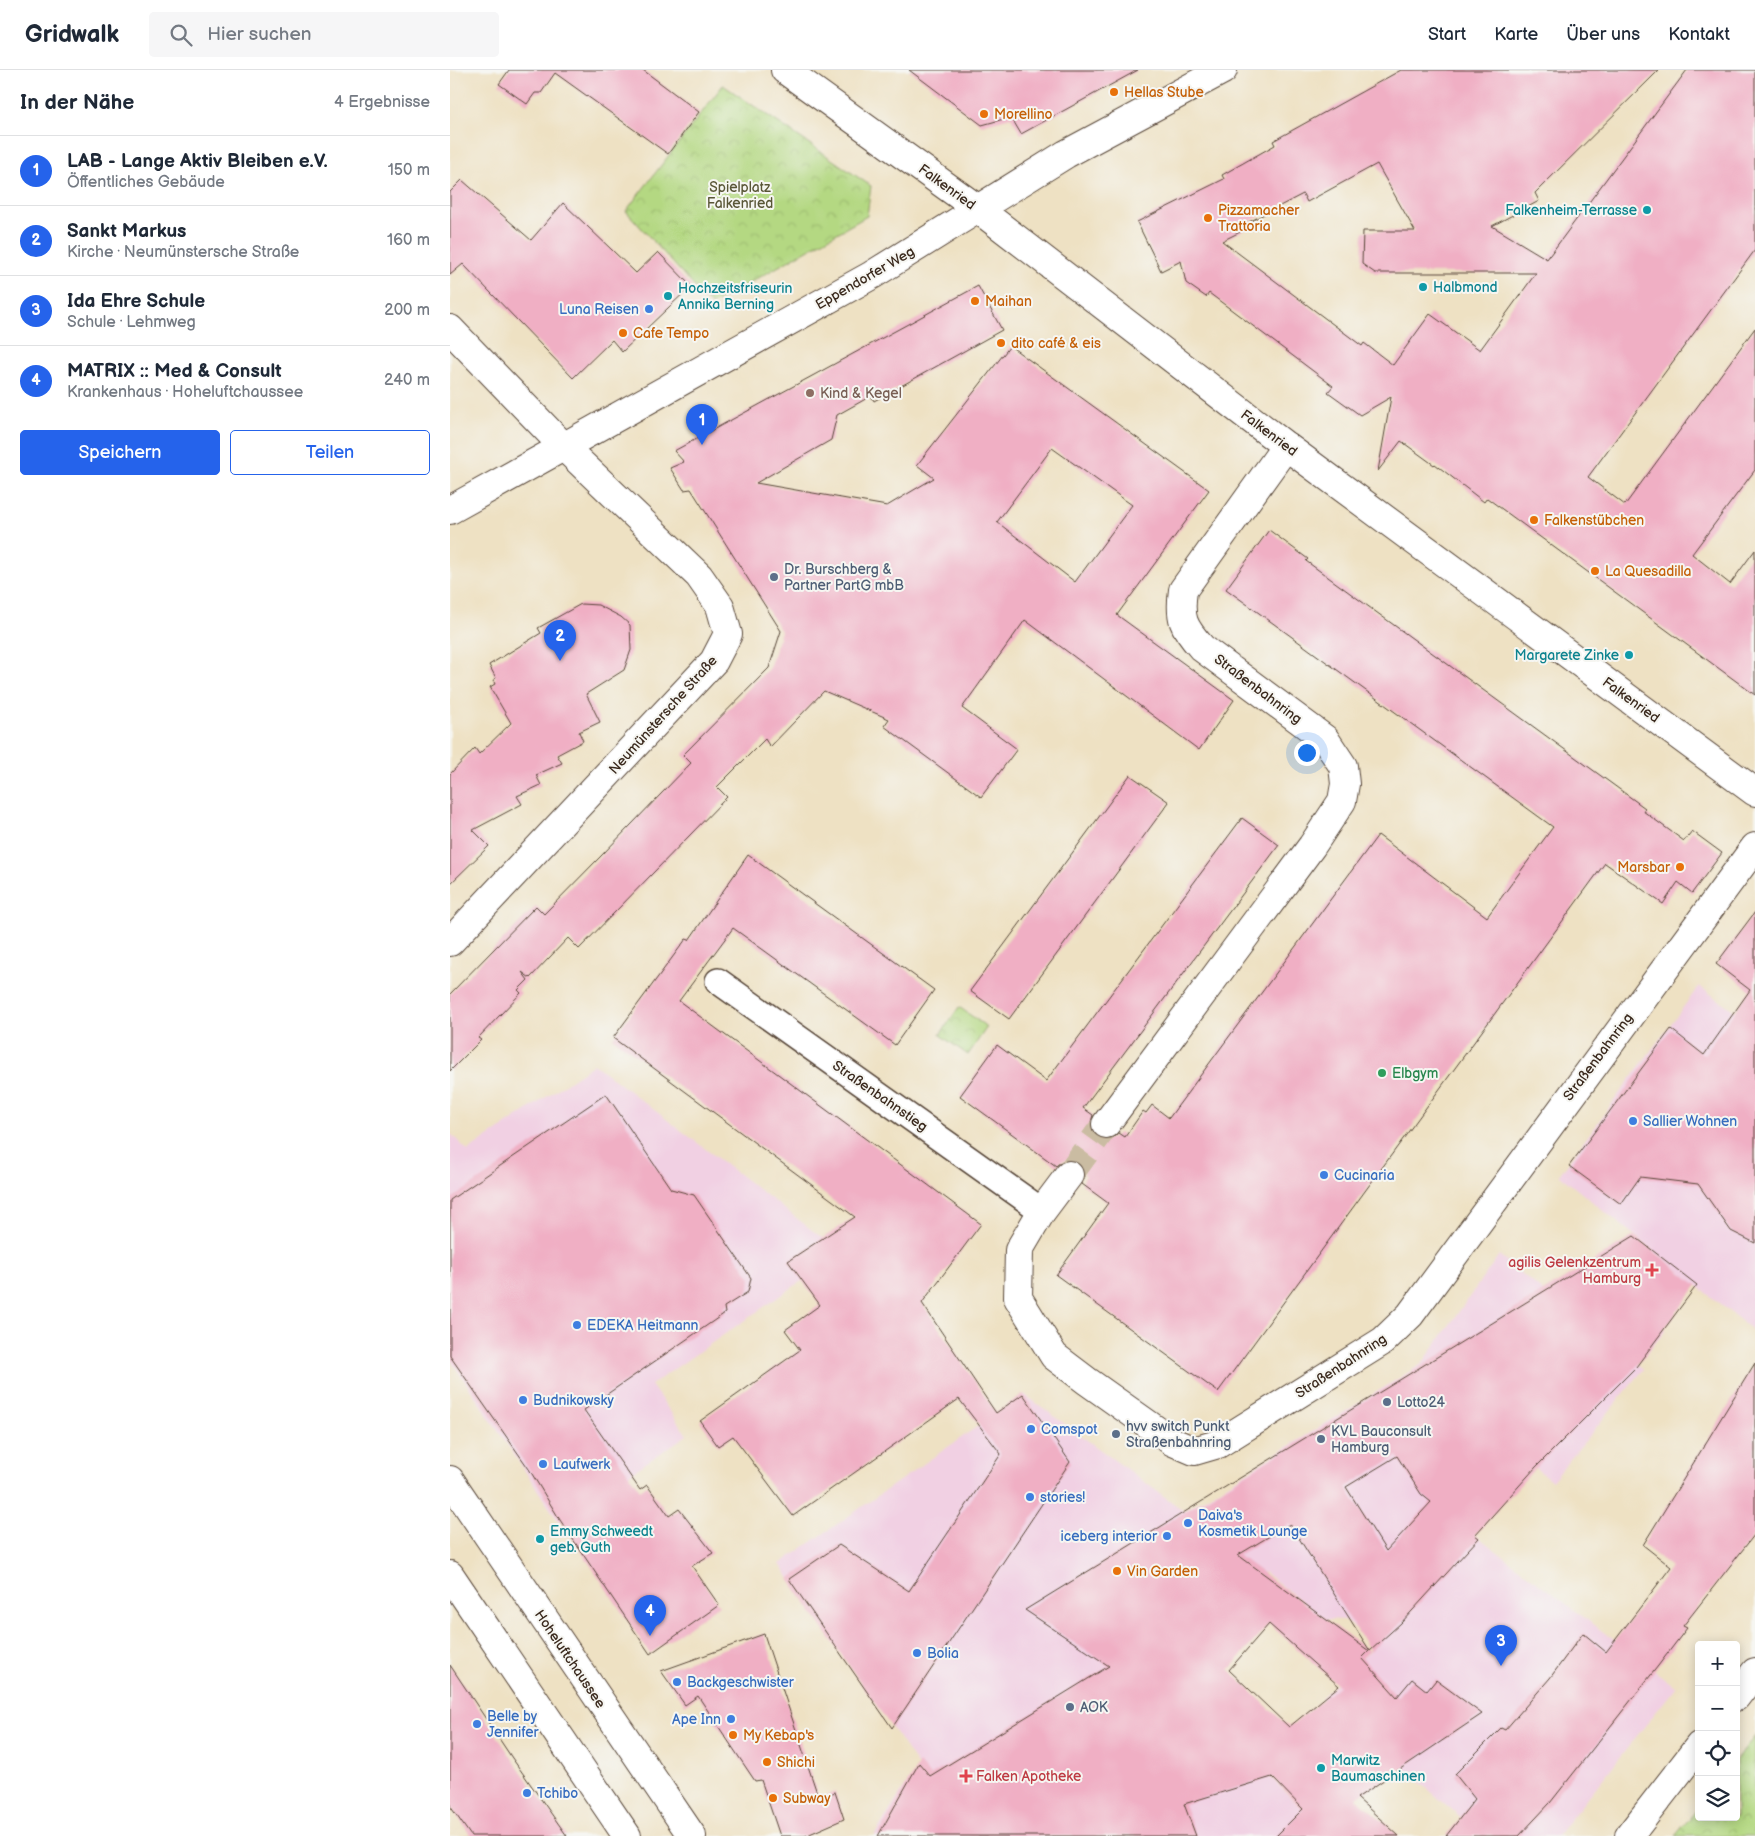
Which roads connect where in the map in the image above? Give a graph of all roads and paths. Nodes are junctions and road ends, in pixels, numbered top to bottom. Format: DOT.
graph roads {
  1 [pos="785,70"];
  2 [pos="1223,70"];
  3 [pos="978,209"];
  4 [pos="450,328"];
  5 [pos="1286,446"];
  6 [pos="564,447"];
  7 [pos="450,510"];
  8 [pos="1755,792"];
  9 [pos="1755,847"];
  10 [pos="450,942"];
  11 [pos="718,981"];
  12 [pos="1106,1124"];
  13 [pos="1069,1175"];
  14 [pos="1042,1211"];
  15 [pos="450,1480"];
  16 [pos="450,1575"];
  17 [pos="1755,1672"];
  18 [pos="1740,1692"];
  19 [pos="1695,1751"];
  20 [pos="627,1836"];
  21 [pos="692,1836"];
  22 [pos="1629,1836"];
  1 -- 3 [label="street, Falkenried"];
  2 -- 3 [label="street, Eppendorfer Weg"];
  3 -- 5 [label="street, Falkenried"];
  3 -- 6 [label="street, Eppendorfer Weg"];
  4 -- 6 [label="street, Neumünstersche Straße"];
  5 -- 8 [label="street, Falkenried"];
  5 -- 12 [label="street, Straßenbahnring"];
  6 -- 7 [label="street, Eppendorfer Weg"];
  6 -- 10 [label="street, Neumünstersche Straße"];
  9 -- 14 [label="street, Straßenbahnring"];
  11 -- 14 [label="street, Straßenbahnstieg"];
  13 -- 14 [label="street, Straßenbahnring"];
  15 -- 21 [label="street, Hoheluftchaussee"];
  16 -- 20 [label="street"];
  17 -- 18 [label="street"];
  19 -- 22 [label="street"];
}
